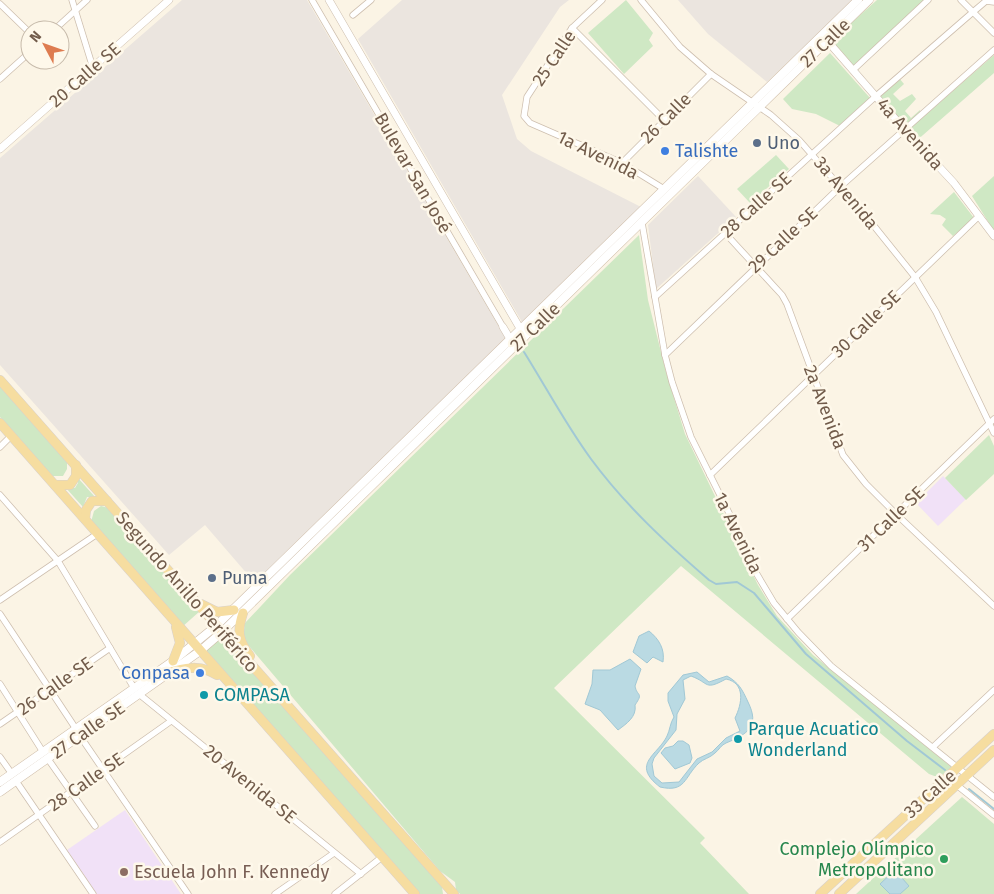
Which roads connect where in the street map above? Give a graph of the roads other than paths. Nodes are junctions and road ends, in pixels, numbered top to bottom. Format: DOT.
graph roads {
  1 [pos="72,0"];
  2 [pos="87,0"];
  3 [pos="169,0"];
  4 [pos="312,0"];
  5 [pos="330,0"];
  6 [pos="371,0"];
  7 [pos="602,0"];
  8 [pos="640,0"];
  9 [pos="858,0"];
  10 [pos="869,0"];
  11 [pos="928,0"];
  12 [pos="960,0"];
  13 [pos="994,2"];
  14 [pos="0,4"];
  15 [pos="76,10"];
  16 [pos="972,12"];
  17 [pos="353,15"];
  18 [pos="65,20"];
  19 [pos="20,23"];
  20 [pos="572,28"];
  21 [pos="994,33"];
  22 [pos="825,38"];
  23 [pos="994,50"];
  24 [pos="20,61"];
  25 [pos="93,68"];
  26 [pos="853,70"];
  27 [pos="711,74"];
  28 [pos="0,79"];
  29 [pos="875,97"];
  30 [pos="756,104"];
  31 [pos="664,120"];
  32 [pos="530,123"];
  33 [pos="904,130"];
  34 [pos="0,149"];
  35 [pos="812,155"];
  36 [pos="622,163"];
  37 [pos="840,187"];
  38 [pos="664,189"];
  39 [pos="979,216"];
  40 [pos="642,223"];
  41 [pos="725,233"];
  42 [pos="994,236"];
  43 [pos="755,266"];
  44 [pos="915,277"];
  45 [pos="655,297"];
  46 [pos="503,327"];
  47 [pos="520,329"];
  48 [pos="525,337"];
  49 [pos="510,339"];
  50 [pos="514,347"];
  51 [pos="665,355"];
  52 [pos="813,375"];
  53 [pos="0,380"];
  54 [pos="992,421"];
  55 [pos="0,423"];
  56 [pos="994,433"];
  57 [pos="11,436"];
  58 [pos="0,447"];
  59 [pos="76,466"];
  60 [pos="710,475"];
  61 [pos="54,485"];
  62 [pos="0,494"];
  63 [pos="106,501"];
  64 [pos="896,514"];
  65 [pos="85,519"];
  66 [pos="97,534"];
  67 [pos="58,560"];
  68 [pos="191,597"];
  69 [pos="0,600"];
  70 [pos="994,606"];
  71 [pos="234,610"];
  72 [pos="243,612"];
  73 [pos="0,614"];
  74 [pos="787,619"];
  75 [pos="175,622"];
  76 [pos="219,629"];
  77 [pos="110,648"];
  78 [pos="197,648"];
  79 [pos="173,661"];
  80 [pos="170,672"];
  81 [pos="226,680"];
  82 [pos="0,684"];
  83 [pos="50,689"];
  84 [pos="994,690"];
  85 [pos="136,691"];
  86 [pos="279,696"];
  87 [pos="18,711"];
  88 [pos="172,721"];
  89 [pos="0,724"];
  90 [pos="78,732"];
  91 [pos="994,734"];
  92 [pos="933,747"];
  93 [pos="994,750"];
  94 [pos="46,755"];
  95 [pos="0,757"];
  96 [pos="958,768"];
  97 [pos="103,770"];
  98 [pos="967,776"];
  99 [pos="14,778"];
  100 [pos="948,778"];
  101 [pos="0,782"];
  102 [pos="957,786"];
  103 [pos="0,792"];
  104 [pos="71,792"];
  105 [pos="994,797"];
  106 [pos="39,815"];
  107 [pos="994,815"];
  108 [pos="95,826"];
  109 [pos="0,842"];
  110 [pos="334,853"];
  111 [pos="382,858"];
  112 [pos="361,874"];
  113 [pos="446,884"];
  114 [pos="93,894"];
  115 [pos="188,894"];
  116 [pos="274,894"];
  117 [pos="335,894"];
  118 [pos="415,894"];
  119 [pos="448,894"];
  120 [pos="454,894"];
  121 [pos="820,894"];
  122 [pos="839,894"];
  1 -- 15 [label="street"];
  2 -- 15 [label="street"];
  3 -- 25 [label="street, 20 Calle SE"];
  4 -- 46 [label="street, Bulevar San José"];
  5 -- 47 [label="street, Bulevar San José"];
  6 -- 17 [label="street"];
  7 -- 20 [label="street, 25 Calle"];
  8 -- 27 [label="street, 3a Avenida"];
  9 -- 22 [label="main road, 27 Calle"];
  10 -- 22 [label="main road, 27 Calle"];
  11 -- 26 [label="street"];
  12 -- 16 [label="street"];
  13 -- 16 [label="street, 28 Calle SE"];
  14 -- 19 [label="street"];
  15 -- 18 [label="street"];
  15 -- 25 [label="street"];
  16 -- 21 [label="street"];
  16 -- 29 [label="street, 28 Calle SE"];
  20 -- 31 [label="street"];
  20 -- 32 [label="street, 25 Calle"];
  22 -- 26 [label="street, 4a Avenida"];
  22 -- 30 [label="main road, 27 Calle"];
  23 -- 33 [label="street, 29 Calle SE"];
  24 -- 28 [label="street"];
  25 -- 34 [label="street, 20 Calle SE"];
  26 -- 29 [label="street, 4a Avenida"];
  27 -- 30 [label="street, 3a Avenida"];
  27 -- 31 [label="street, 26 Calle"];
  29 -- 33 [label="street, 4a Avenida"];
  29 -- 35 [label="street, 28 Calle SE"];
  30 -- 35 [label="street, 3a Avenida"];
  30 -- 38 [label="main road, 27 Calle"];
  30 -- 40 [label="main road, 27 Calle"];
  31 -- 36 [label="street, 26 Calle"];
  32 -- 36 [label="street, 1a Avenida"];
  33 -- 37 [label="street, 29 Calle SE"];
  33 -- 39 [label="street, 4a Avenida"];
  35 -- 37 [label="street, 3a Avenida"];
  35 -- 41 [label="street, 28 Calle SE"];
  36 -- 38 [label="street, 1a Avenida"];
  37 -- 43 [label="street, 29 Calle SE"];
  37 -- 44 [label="street, 3a Avenida"];
  38 -- 47 [label="main road, 27 Calle"];
  39 -- 42 [label="street, 4a Avenida"];
  39 -- 44 [label="street, 30 Calle SE"];
  40 -- 45 [label="street, 1a Avenida"];
  40 -- 48 [label="main road, 27 Calle"];
  41 -- 43 [label="street, 2a Avenida"];
  41 -- 45 [label="street, 28 Calle SE"];
  43 -- 51 [label="street, 29 Calle SE"];
  43 -- 52 [label="street, 2a Avenida"];
  44 -- 52 [label="street, 30 Calle SE"];
  44 -- 54 [label="street, 3a Avenida"];
  45 -- 51 [label="street, 1a Avenida"];
  46 -- 49 [label="street, Bulevar San José"];
  47 -- 48 [label="street, Bulevar San José"];
  47 -- 49 [label="main road, 27 Calle"];
  48 -- 50 [label="main road, 27 Calle"];
  49 -- 50 [label="street, Bulevar San José"];
  49 -- 71 [label="main road, 27 Calle"];
  50 -- 72 [label="main road, 27 Calle"];
  51 -- 60 [label="street, 1a Avenida"];
  52 -- 60 [label="street, 30 Calle SE"];
  52 -- 64 [label="street, 2a Avenida"];
  53 -- 59 [label="main road, Segundo Anillo Periférico"];
  54 -- 56 [label="street, 3a Avenida"];
  54 -- 64 [label="street, 31 Calle SE"];
  55 -- 57 [label="main road, Segundo Anillo Periférico"];
  57 -- 58 [label="street"];
  57 -- 61 [label="main road, Segundo Anillo Periférico"];
  59 -- 61 [label="main road"];
  59 -- 63 [label="main road, Segundo Anillo Periférico"];
  60 -- 74 [label="street, 1a Avenida"];
  61 -- 65 [label="main road, Segundo Anillo Periférico"];
  62 -- 67 [label="street, 20 Avenida SE"];
  63 -- 65 [label="main road"];
  63 -- 68 [label="main road, Segundo Anillo Periférico"];
  64 -- 70 [label="street, 2a Avenida"];
  64 -- 74 [label="street, 31 Calle SE"];
  65 -- 66 [label="main road, Segundo Anillo Periférico"];
  66 -- 67 [label="street"];
  66 -- 75 [label="main road, Segundo Anillo Periférico"];
  67 -- 69 [label="street"];
  67 -- 77 [label="street, 20 Avenida SE"];
  68 -- 71 [label="main road"];
  68 -- 76 [label="main road, Segundo Anillo Periférico"];
  71 -- 76 [label="main road, 27 Calle"];
  72 -- 76 [label="main road, 27 Calle"];
  72 -- 86 [label="main road"];
  73 -- 83 [label="street"];
  74 -- 92 [label="street, 1a Avenida"];
  75 -- 78 [label="main road, Segundo Anillo Periférico"];
  75 -- 79 [label="main road"];
  76 -- 78 [label="main road, 27 Calle"];
  76 -- 86 [label="main road, Segundo Anillo Periférico"];
  77 -- 83 [label="street, 26 Calle SE"];
  77 -- 85 [label="street, 20 Avenida SE"];
  78 -- 79 [label="main road, 27 Calle SE"];
  78 -- 80 [label="main road, 27 Calle SE"];
  78 -- 81 [label="main road, Segundo Anillo Periférico"];
  79 -- 85 [label="main road, 27 Calle SE"];
  80 -- 81 [label="main road"];
  80 -- 85 [label="main road, 27 Calle SE"];
  81 -- 111 [label="main road, Segundo Anillo Periférico"];
  82 -- 87 [label="street"];
  83 -- 87 [label="street, 26 Calle SE"];
  83 -- 90 [label="street"];
  84 -- 92 [label="street"];
  85 -- 88 [label="street, 20 Avenida SE"];
  85 -- 90 [label="main road, 27 Calle SE"];
  86 -- 113 [label="main road, Segundo Anillo Periférico"];
  87 -- 89 [label="street, 26 Calle SE"];
  87 -- 94 [label="street"];
  88 -- 97 [label="street, 28 Calle SE"];
  88 -- 110 [label="street, 20 Avenida SE"];
  90 -- 94 [label="main road, 27 Calle SE"];
  90 -- 97 [label="street"];
  91 -- 96 [label="main road, 33 Calle"];
  92 -- 96 [label="street, 1a Avenida"];
  93 -- 98 [label="main road, 33 Calle"];
  94 -- 99 [label="main road, 27 Calle SE"];
  94 -- 104 [label="street"];
  95 -- 99 [label="street"];
  96 -- 98 [label="street, 1a Avenida"];
  96 -- 100 [label="main road, 33 Calle"];
  97 -- 104 [label="street, 28 Calle SE"];
  97 -- 115 [label="street"];
  98 -- 102 [label="main road, 33 Calle"];
  98 -- 105 [label="street"];
  99 -- 101 [label="main road, 27 Calle SE"];
  99 -- 103 [label="main road, 27 Calle SE"];
  99 -- 106 [label="street"];
  100 -- 102 [label="street"];
  100 -- 121 [label="main road, 33 Calle"];
  102 -- 107 [label="street"];
  102 -- 122 [label="main road, 33 Calle"];
  104 -- 106 [label="street, 28 Calle SE"];
  104 -- 108 [label="street"];
  106 -- 109 [label="street, 28 Calle SE"];
  106 -- 114 [label="street"];
  110 -- 112 [label="street, 20 Avenida SE"];
  110 -- 116 [label="street"];
  111 -- 112 [label="street"];
  111 -- 118 [label="main road, Segundo Anillo Periférico"];
  112 -- 117 [label="street"];
  113 -- 119 [label="main road"];
  113 -- 120 [label="main road, Segundo Anillo Periférico"];
}
